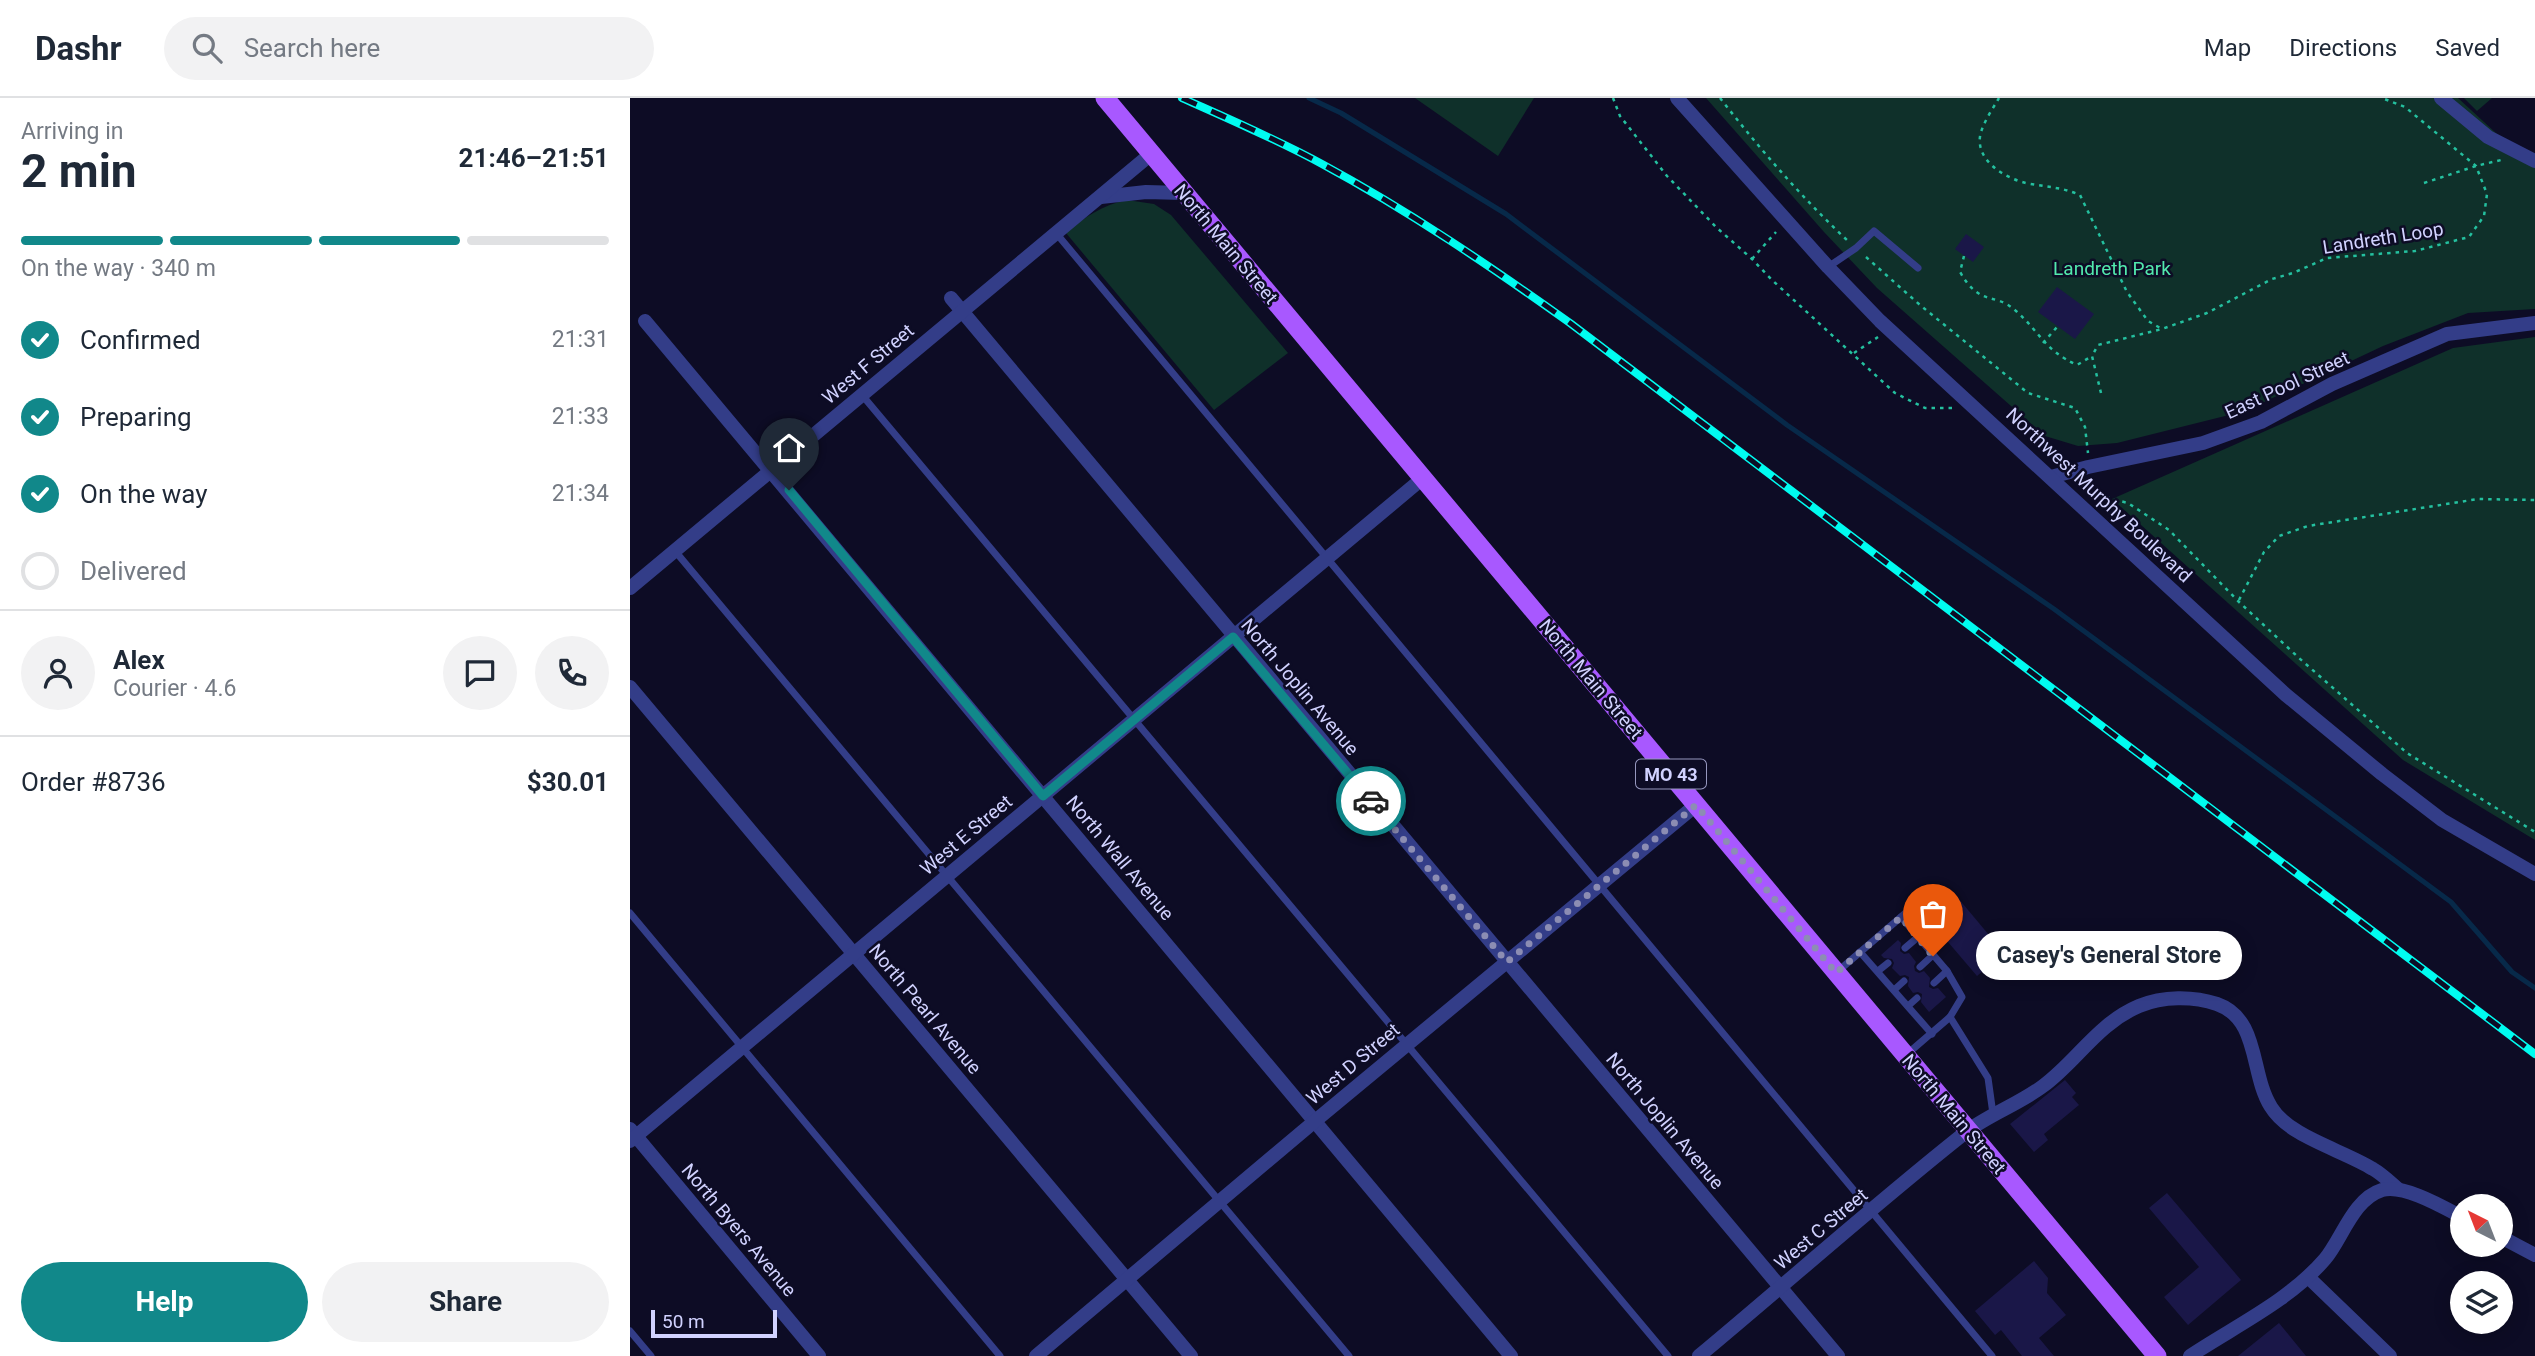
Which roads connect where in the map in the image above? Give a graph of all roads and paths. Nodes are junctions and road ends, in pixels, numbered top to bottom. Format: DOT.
graph roads {
  1 [pos="1105,98"];
  2 [pos="1613,98"];
  3 [pos="1677,98"];
  4 [pos="1999,98"];
  5 [pos="2382,98"];
  6 [pos="2441,98"];
  7 [pos="1151,154"];
  8 [pos="2530,158"];
  9 [pos="2476,166"];
  10 [pos="2424,184"];
  11 [pos="1183,193"];
  12 [pos="1099,197"];
  13 [pos="1786,220"];
  14 [pos="1056,233"];
  15 [pos="1964,256"];
  16 [pos="1752,258"];
  17 [pos="1828,267"];
  18 [pos="1918,268"];
  19 [pos="951,298"];
  20 [pos="962,311"];
  21 [pos="645,321"];
  22 [pos="2535,323"];
  23 [pos="2057,327"];
  24 [pos="1890,329"];
  25 [pos="2162,329"];
  26 [pos="2043,343"];
  27 [pos="1854,353"];
  28 [pos="2092,356"];
  29 [pos="2101,393"];
  30 [pos="862,395"];
  31 [pos="1967,400"];
  32 [pos="772,470"];
  33 [pos="2051,477"];
  34 [pos="1423,478"];
  35 [pos="2535,500"];
  36 [pos="675,551"];
  37 [pos="1327,559"];
  38 [pos="630,588"];
  39 [pos="2238,601"];
  40 [pos="1233,637"];
  41 [pos="630,687"];
  42 [pos="1134,720"];
  43 [pos="1043,796"];
  44 [pos="1696,805"];
  45 [pos="2535,874"];
  46 [pos="947,876"];
  47 [pos="1600,886"];
  48 [pos="1926,895"];
  49 [pos="630,913"];
  50 [pos="1901,917"];
  51 [pos="1918,937"];
  52 [pos="1905,948"];
  53 [pos="1860,952"];
  54 [pos="853,955"];
  55 [pos="1933,956"];
  56 [pos="1507,962"];
  57 [pos="1888,963"];
  58 [pos="1920,967"];
  59 [pos="1878,971"];
  60 [pos="1947,971"];
  61 [pos="1836,973"];
  62 [pos="1904,981"];
  63 [pos="1934,983"];
  64 [pos="1894,990"];
  65 [pos="1917,998"];
  66 [pos="1908,1006"];
  67 [pos="1950,1017"];
  68 [pos="1932,1034"];
  69 [pos="1407,1045"];
  70 [pos="742,1047"];
  71 [pos="1906,1056"];
  72 [pos="1993,1115"];
  73 [pos="1315,1121"];
  74 [pos="1968,1131"];
  75 [pos="632,1136"];
  76 [pos="2398,1189"];
  77 [pos="1220,1202"];
  78 [pos="1871,1211"];
  79 [pos="2450,1211"];
  80 [pos="2513,1243"];
  81 [pos="2535,1255"];
  82 [pos="2308,1277"];
  83 [pos="1128,1280"];
  84 [pos="1780,1288"];
  85 [pos="630,1331"];
  86 [pos="651,1356"];
  87 [pos="818,1356"];
  88 [pos="1000,1356"];
  89 [pos="1036,1356"];
  90 [pos="1191,1356"];
  91 [pos="1349,1356"];
  92 [pos="1511,1356"];
  93 [pos="1668,1356"];
  94 [pos="1699,1356"];
  95 [pos="1838,1356"];
  96 [pos="1992,1356"];
  97 [pos="2157,1356"];
  98 [pos="2190,1356"];
  99 [pos="2390,1356"];
  1 -- 7 [label="main road, North Main Street / MO 43"];
  2 -- 16 [label="path"];
  3 -- 13 [label="street, Northwest Murphy Boulevard"];
  4 -- 25 [label="path"];
  5 -- 9 [label="path"];
  6 -- 8 [label="street"];
  7 -- 11 [label="main road, North Main Street / MO 43"];
  7 -- 12 [label="street, West F Street"];
  8 -- 9 [label="path"];
  9 -- 10 [label="path"];
  9 -- 25 [label="path, Landreth Loop"];
  11 -- 12 [label="street"];
  11 -- 34 [label="main road, North Main Street / MO 43"];
  12 -- 14 [label="street, West F Street"];
  13 -- 16 [label="path"];
  13 -- 17 [label="street, Northwest Murphy Boulevard"];
  14 -- 20 [label="street, West F Street"];
  14 -- 37 [label="lane"];
  15 -- 26 [label="path"];
  16 -- 27 [label="path"];
  17 -- 18 [label="lane"];
  17 -- 24 [label="street, Northwest Murphy Boulevard"];
  19 -- 20 [label="street, North Joplin Avenue"];
  20 -- 30 [label="street, West F Street"];
  20 -- 40 [label="street, North Joplin Avenue"];
  21 -- 32 [label="street, North Wall Avenue"];
  22 -- 33 [label="street, East Pool Street"];
  23 -- 26 [label="path"];
  24 -- 27 [label="path"];
  24 -- 31 [label="street, Northwest Murphy Boulevard"];
  25 -- 28 [label="path, Landreth Loop"];
  26 -- 28 [label="path"];
  27 -- 31 [label="path"];
  28 -- 29 [label="path"];
  30 -- 32 [label="street, West F Street"];
  30 -- 42 [label="lane"];
  31 -- 33 [label="street, Northwest Murphy Boulevard"];
  32 -- 36 [label="street, West F Street"];
  32 -- 43 [label="street, North Wall Avenue"];
  33 -- 45 [label="street, Northwest Murphy Boulevard"];
  34 -- 37 [label="street, West E Street"];
  34 -- 44 [label="main road, North Main Street / MO 43"];
  35 -- 39 [label="path"];
  36 -- 38 [label="street, West F Street"];
  36 -- 46 [label="lane"];
  37 -- 40 [label="street, West E Street"];
  37 -- 47 [label="lane"];
  40 -- 42 [label="street, West E Street"];
  40 -- 56 [label="street, North Joplin Avenue"];
  41 -- 54 [label="street, North Pearl Avenue"];
  42 -- 43 [label="street, West E Street"];
  42 -- 69 [label="lane"];
  43 -- 46 [label="street, West E Street"];
  43 -- 73 [label="street, North Wall Avenue"];
  44 -- 47 [label="street, West D Street"];
  44 -- 61 [label="main road, North Main Street / MO 43"];
  46 -- 54 [label="street, West E Street"];
  46 -- 77 [label="lane"];
  47 -- 56 [label="street, West D Street"];
  47 -- 78 [label="lane"];
  48 -- 50 [label="lane"];
  49 -- 70 [label="lane"];
  50 -- 51 [label="lane"];
  50 -- 53 [label="lane"];
  51 -- 52 [label="lane"];
  51 -- 55 [label="lane"];
  53 -- 59 [label="lane"];
  53 -- 61 [label="lane"];
  54 -- 70 [label="street, West E Street"];
  54 -- 83 [label="street, North Pearl Avenue"];
  55 -- 58 [label="lane"];
  55 -- 60 [label="lane"];
  56 -- 69 [label="street, West D Street"];
  56 -- 84 [label="street, North Joplin Avenue"];
  57 -- 59 [label="lane"];
  59 -- 64 [label="lane"];
  60 -- 63 [label="lane"];
  60 -- 67 [label="lane"];
  61 -- 71 [label="main road, North Main Street / MO 43"];
  62 -- 64 [label="lane"];
  64 -- 66 [label="lane"];
  65 -- 66 [label="lane"];
  66 -- 68 [label="lane"];
  67 -- 68 [label="lane"];
  67 -- 72 [label="lane"];
  68 -- 71 [label="lane"];
  69 -- 73 [label="street, West D Street"];
  69 -- 93 [label="lane"];
  70 -- 75 [label="street, West E Street"];
  70 -- 88 [label="lane"];
  71 -- 74 [label="main road, North Main Street / MO 43"];
  72 -- 74 [label="street, West C Street"];
  72 -- 76 [label="street, West C Street"];
  73 -- 77 [label="street, West D Street"];
  73 -- 92 [label="street, North Wall Avenue"];
  74 -- 78 [label="street, West C Street"];
  74 -- 97 [label="main road, North Main Street / MO 43"];
  75 -- 87 [label="street, North Byers Avenue"];
  76 -- 79 [label="street"];
  76 -- 82 [label="street"];
  77 -- 83 [label="street, West D Street"];
  77 -- 91 [label="lane"];
  78 -- 84 [label="street, West C Street"];
  78 -- 96 [label="lane"];
  80 -- 81 [label="street"];
  82 -- 98 [label="street"];
  82 -- 99 [label="street"];
  83 -- 89 [label="street, West D Street"];
  83 -- 90 [label="street, North Pearl Avenue"];
  84 -- 94 [label="street, West C Street"];
  84 -- 95 [label="street, North Joplin Avenue"];
  85 -- 86 [label="lane"];
}
